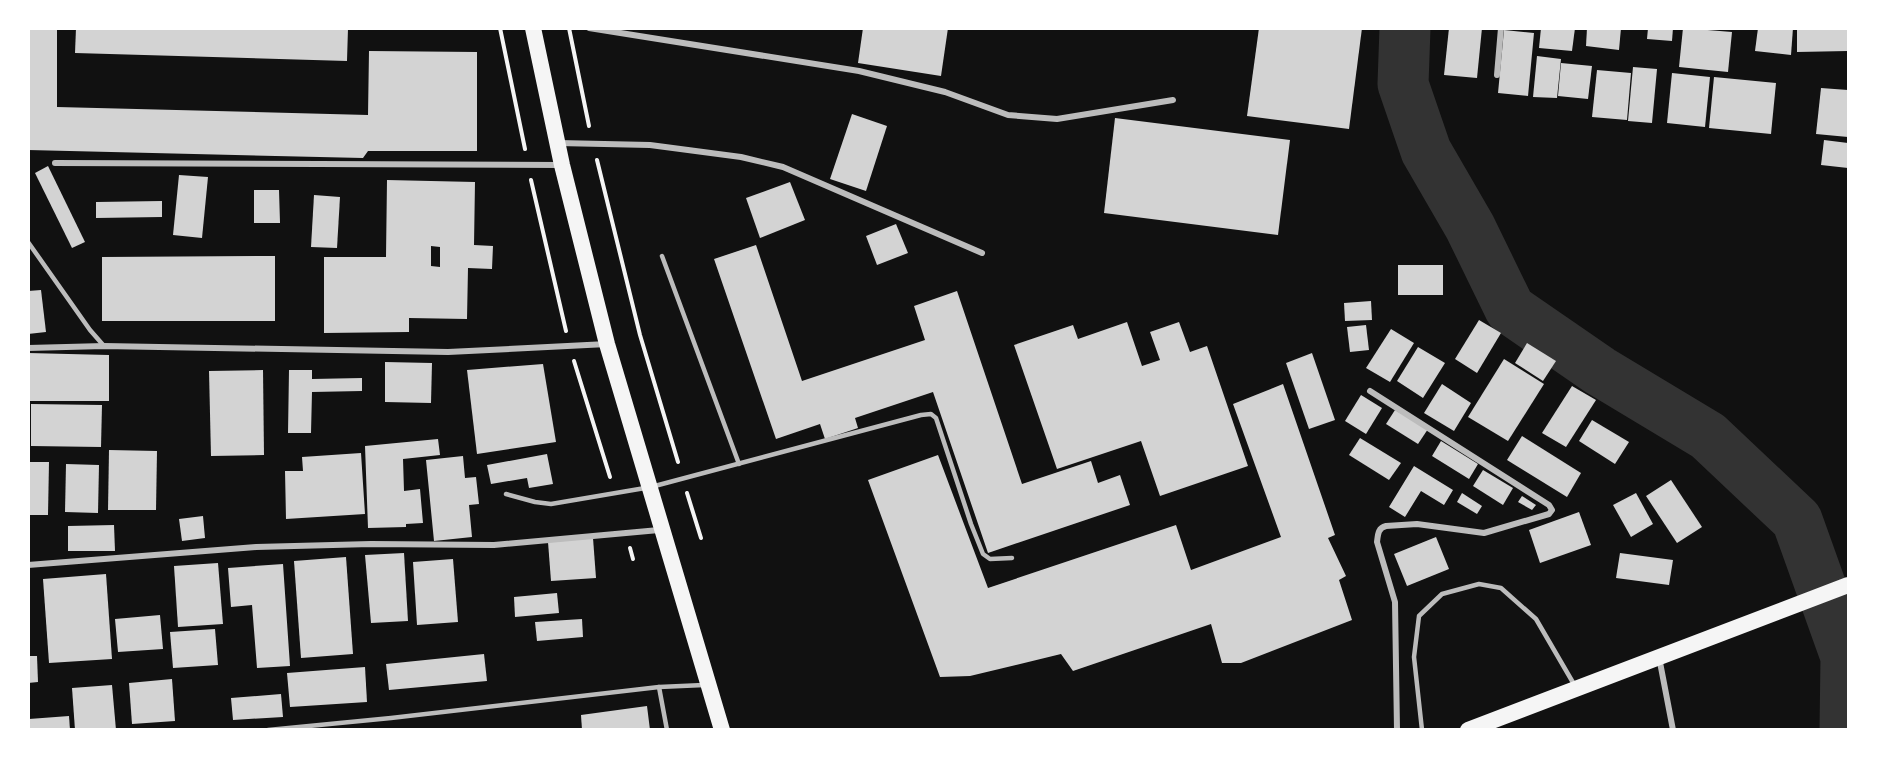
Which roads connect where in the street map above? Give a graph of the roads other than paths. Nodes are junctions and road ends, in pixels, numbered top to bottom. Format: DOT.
graph roads {
  1 [pos="533,28"];
  2 [pos="589,28"];
  3 [pos="1501,28"];
  4 [pos="1497,75"];
  5 [pos="1173,100"];
  6 [pos="557,143"];
  7 [pos="55,163"];
  8 [pos="562,165"];
  9 [pos="28,242"];
  10 [pos="982,254"];
  11 [pos="662,256"];
  12 [pos="607,344"];
  13 [pos="104,346"];
  14 [pos="28,348"];
  15 [pos="1370,391"];
  16 [pos="739,464"];
  17 [pos="651,487"];
  18 [pos="506,494"];
  19 [pos="663,529"];
  20 [pos="1011,558"];
  21 [pos="28,565"];
  22 [pos="1848,585"];
  23 [pos="1659,657"];
  24 [pos="709,684"];
  25 [pos="659,687"];
  26 [pos="1576,689"];
  27 [pos="268,729"];
  28 [pos="666,729"];
  29 [pos="722,729"];
  30 [pos="1397,729"];
  31 [pos="1422,729"];
  32 [pos="1468,729"];
  33 [pos="1673,729"];
  1 -- 6 [label="highway"];
  2 -- 5 [label="street"];
  3 -- 4 [label="street"];
  6 -- 8 [label="highway"];
  6 -- 10 [label="street"];
  7 -- 8 [label="street"];
  8 -- 12 [label="highway"];
  9 -- 13 [label="lane"];
  11 -- 16 [label="lane"];
  12 -- 13 [label="street"];
  12 -- 17 [label="highway"];
  13 -- 14 [label="street"];
  15 -- 30 [label="street"];
  16 -- 17 [label="lane"];
  16 -- 20 [label="lane"];
  17 -- 18 [label="lane"];
  17 -- 19 [label="highway"];
  19 -- 21 [label="street"];
  19 -- 24 [label="highway"];
  22 -- 23 [label="highway"];
  23 -- 26 [label="highway"];
  23 -- 33 [label="street"];
  24 -- 25 [label="lane"];
  24 -- 29 [label="highway"];
  25 -- 27 [label="lane"];
  25 -- 28 [label="lane"];
  26 -- 31 [label="lane"];
  26 -- 32 [label="highway"];
}
